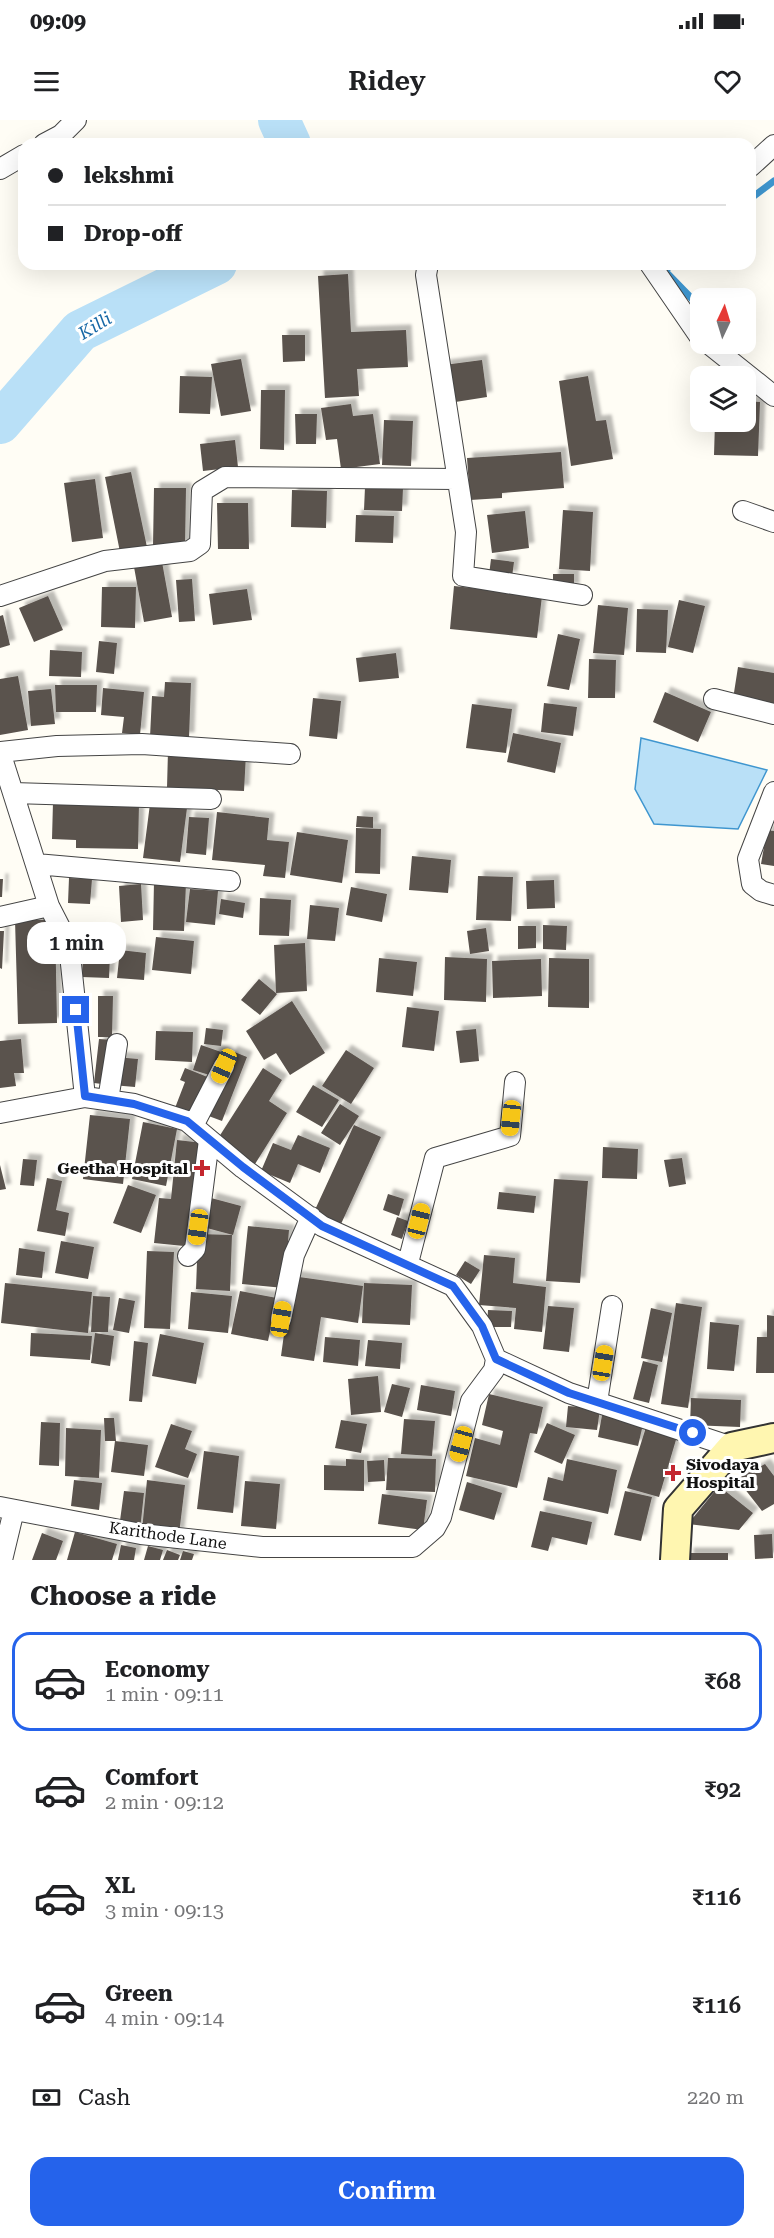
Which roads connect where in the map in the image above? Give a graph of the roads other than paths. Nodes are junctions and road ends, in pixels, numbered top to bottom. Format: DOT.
graph roads {
  1 [pos="76,120"];
  2 [pos="55,138"];
  3 [pos="774,145"];
  4 [pos="18,158"];
  5 [pos="756,162"];
  6 [pos="0,169"];
  7 [pos="427,270"];
  8 [pos="654,270"];
  9 [pos="690,322"];
  10 [pos="722,354"];
  11 [pos="774,396"];
  12 [pos="456,478"];
  13 [pos="743,511"];
  14 [pos="774,522"];
  15 [pos="582,595"];
  16 [pos="0,596"];
  17 [pos="714,699"];
  18 [pos="774,714"];
  19 [pos="0,752"];
  20 [pos="290,754"];
  21 [pos="774,792"];
  22 [pos="13,793"];
  23 [pos="211,799"];
  24 [pos="36,864"];
  25 [pos="230,881"];
  26 [pos="774,895"];
  27 [pos="49,906"];
  28 [pos="0,917"];
  29 [pos="117,1044"];
  30 [pos="224,1066"];
  31 [pos="515,1082"];
  32 [pos="85,1096"];
  33 [pos="108,1100"];
  34 [pos="0,1113"];
  35 [pos="193,1126"];
  36 [pos="209,1140"];
  37 [pos="311,1217"];
  38 [pos="188,1256"];
  39 [pos="408,1263"];
  40 [pos="612,1306"];
  41 [pos="281,1319"];
  42 [pos="496,1359"];
  43 [pos="597,1402"];
  44 [pos="774,1438"];
  45 [pos="732,1447"];
  46 [pos="7,1509"];
  47 [pos="2,1560"];
  48 [pos="675,1560"];
  1 -- 2 [label="street"];
  3 -- 5 [label="street"];
  4 -- 6 [label="street"];
  7 -- 12 [label="street"];
  8 -- 9 [label="street"];
  10 -- 11 [label="street"];
  12 -- 15 [label="street"];
  12 -- 16 [label="street"];
  13 -- 14 [label="street"];
  17 -- 18 [label="street"];
  19 -- 20 [label="street"];
  19 -- 22 [label="street"];
  21 -- 26 [label="street"];
  22 -- 23 [label="street"];
  22 -- 24 [label="street"];
  24 -- 25 [label="street"];
  24 -- 27 [label="street"];
  27 -- 28 [label="street"];
  27 -- 32 [label="street"];
  29 -- 33 [label="street"];
  30 -- 35 [label="street"];
  31 -- 39 [label="street"];
  32 -- 33 [label="street"];
  32 -- 34 [label="street"];
  33 -- 35 [label="street"];
  35 -- 36 [label="street"];
  36 -- 37 [label="street"];
  36 -- 38 [label="street"];
  37 -- 39 [label="street"];
  37 -- 41 [label="street"];
  39 -- 42 [label="street"];
  40 -- 43 [label="street"];
  42 -- 43 [label="street"];
  42 -- 46 [label="street, Karithode Lane"];
  43 -- 45 [label="street"];
  44 -- 45 [label="main road"];
  45 -- 48 [label="main road"];
  46 -- 47 [label="street"];
}
